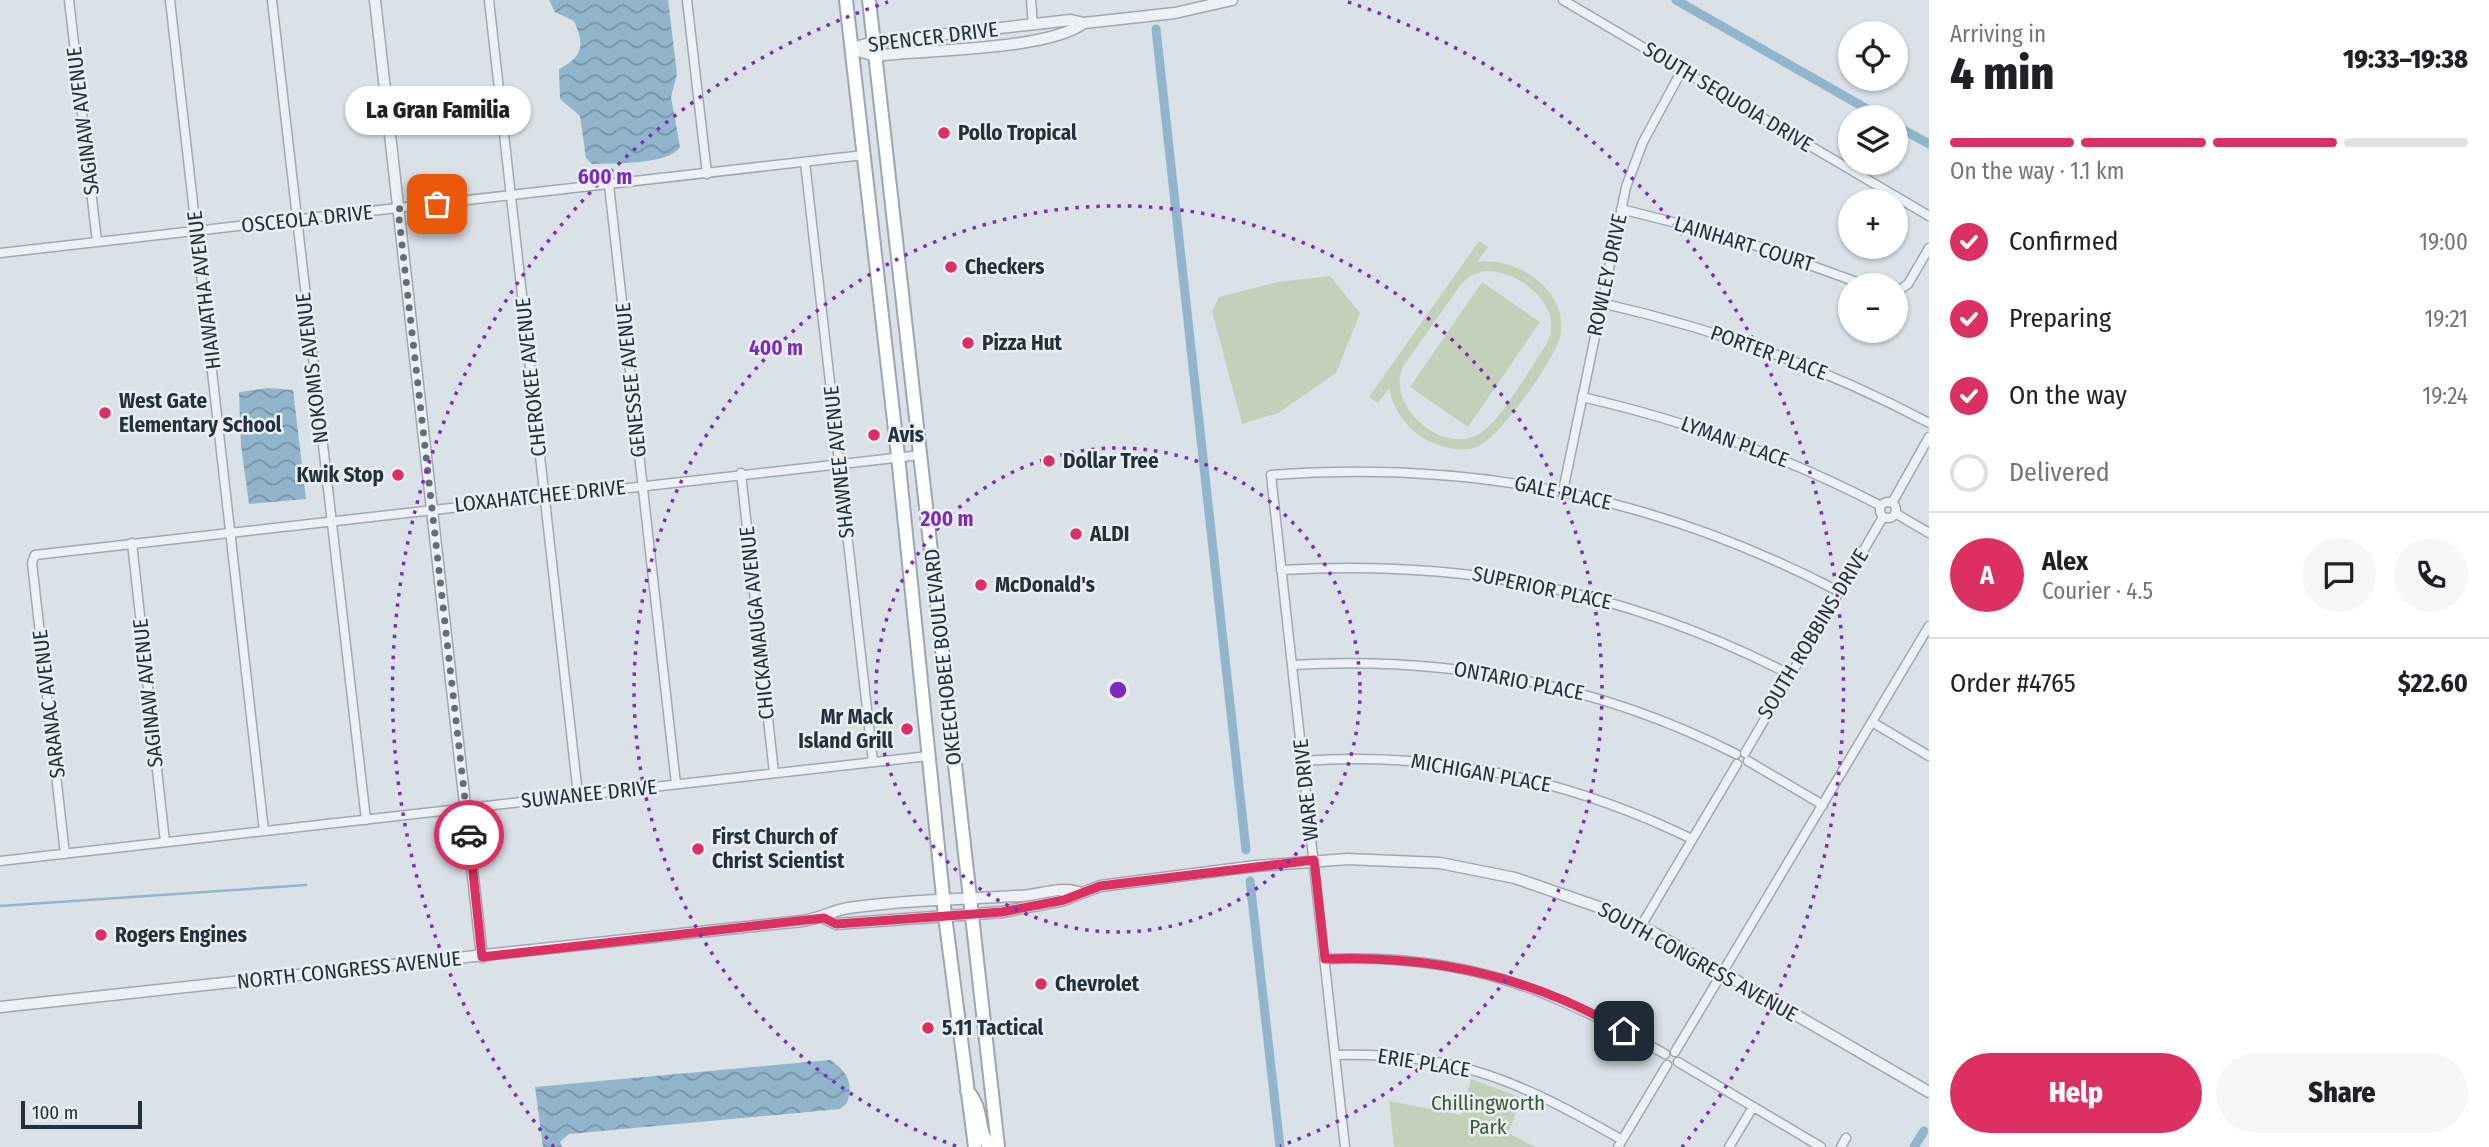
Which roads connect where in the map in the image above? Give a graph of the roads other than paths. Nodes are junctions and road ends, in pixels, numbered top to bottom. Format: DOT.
graph roads {
  1 [pos="69,0"];
  2 [pos="170,0"];
  3 [pos="272,0"];
  4 [pos="375,0"];
  5 [pos="489,0"];
  6 [pos="687,0"];
  7 [pos="846,0"];
  8 [pos="869,0"];
  9 [pos="1031,0"];
  10 [pos="1563,0"];
  11 [pos="1226,1"];
  12 [pos="1084,23"];
  13 [pos="1033,24"];
  14 [pos="984,30"];
  15 [pos="874,42"];
  16 [pos="967,47"];
  17 [pos="852,48"];
  18 [pos="875,56"];
  19 [pos="1682,70"];
  20 [pos="864,155"];
  21 [pos="805,162"];
  22 [pos="707,174"];
  23 [pos="609,185"];
  24 [pos="510,196"];
  25 [pos="398,209"];
  26 [pos="1621,209"];
  27 [pos="1929,216"];
  28 [pos="295,220"];
  29 [pos="197,231"];
  30 [pos="97,242"];
  31 [pos="1929,248"];
  32 [pos="0,253"];
  33 [pos="1838,275"];
  34 [pos="1908,284"];
  35 [pos="1601,303"];
  36 [pos="1582,397"];
  37 [pos="1929,423"];
  38 [pos="1929,437"];
  39 [pos="921,455"];
  40 [pos="898,456"];
  41 [pos="839,462"];
  42 [pos="741,473"];
  43 [pos="1270,475"];
  44 [pos="642,485"];
  45 [pos="1563,491"];
  46 [pos="544,496"];
  47 [pos="1892,503"];
  48 [pos="1881,506"];
  49 [pos="432,508"];
  50 [pos="1895,513"];
  51 [pos="1883,517"];
  52 [pos="330,520"];
  53 [pos="231,531"];
  54 [pos="1929,533"];
  55 [pos="132,543"];
  56 [pos="35,555"];
  57 [pos="1281,570"];
  58 [pos="1838,591"];
  59 [pos="1929,626"];
  60 [pos="1925,642"];
  61 [pos="1292,665"];
  62 [pos="1789,674"];
  63 [pos="1872,722"];
  64 [pos="928,756"];
  65 [pos="1743,756"];
  66 [pos="1929,756"];
  67 [pos="1303,761"];
  68 [pos="873,762"];
  69 [pos="774,773"];
  70 [pos="676,784"];
  71 [pos="578,796"];
  72 [pos="1823,805"];
  73 [pos="466,808"];
  74 [pos="366,820"];
  75 [pos="264,831"];
  76 [pos="1692,839"];
  77 [pos="165,842"];
  78 [pos="65,854"];
  79 [pos="1314,860"];
  80 [pos="0,861"];
  81 [pos="1078,892"];
  82 [pos="943,897"];
  83 [pos="970,898"];
  84 [pos="972,915"];
  85 [pos="945,916"];
  86 [pos="824,918"];
  87 [pos="1641,926"];
  88 [pos="482,957"];
  89 [pos="1325,959"];
  90 [pos="1724,974"];
  91 [pos="0,1007"];
  92 [pos="1675,1052"];
  93 [pos="1665,1054"];
  94 [pos="1335,1055"];
  95 [pos="1678,1062"];
  96 [pos="1667,1065"];
  97 [pos="967,1091"];
  98 [pos="1929,1092"];
  99 [pos="1753,1107"];
  100 [pos="1846,1138"];
  101 [pos="1620,1144"];
  102 [pos="975,1147"];
  103 [pos="990,1147"];
  104 [pos="998,1147"];
  105 [pos="1345,1147"];
  106 [pos="1729,1147"];
  107 [pos="1821,1147"];
  108 [pos="1841,1147"];
  1 -- 30 [label="street, SAGINAW AVENUE"];
  2 -- 29 [label="street, HIAWATHA AVENUE"];
  3 -- 28 [label="street, NOKOMIS AVENUE"];
  4 -- 25 [label="street"];
  5 -- 24 [label="street, CHEROKEE AVENUE"];
  6 -- 22 [label="street"];
  7 -- 17 [label="main road, OKEECHOBEE BOULEVARD"];
  8 -- 15 [label="main road, OKEECHOBEE BOULEVARD"];
  9 -- 13 [label="street"];
  10 -- 19 [label="street, SOUTH SEQUOIA DRIVE"];
  11 -- 12 [label="street, SPENCER DRIVE"];
  12 -- 13 [label="street, SPENCER DRIVE"];
  12 -- 16 [label="street, SPENCER DRIVE"];
  13 -- 14 [label="street, SPENCER DRIVE"];
  14 -- 15 [label="street, SPENCER DRIVE"];
  14 -- 16 [label="street"];
  15 -- 17 [label="street, SPENCER DRIVE"];
  15 -- 18 [label="main road, OKEECHOBEE BOULEVARD"];
  16 -- 18 [label="street, SPENCER DRIVE"];
  17 -- 18 [label="street, SPENCER DRIVE"];
  17 -- 20 [label="main road, OKEECHOBEE BOULEVARD"];
  18 -- 39 [label="main road, OKEECHOBEE BOULEVARD"];
  19 -- 26 [label="street, ROWLEY DRIVE"];
  19 -- 27 [label="street, SOUTH SEQUOIA DRIVE"];
  20 -- 21 [label="street, OSCEOLA DRIVE"];
  20 -- 40 [label="main road, OKEECHOBEE BOULEVARD"];
  21 -- 22 [label="street, OSCEOLA DRIVE"];
  21 -- 41 [label="street, SHAWNEE AVENUE"];
  22 -- 23 [label="street, OSCEOLA DRIVE"];
  23 -- 24 [label="street, OSCEOLA DRIVE"];
  23 -- 44 [label="street, GENESSEE AVENUE"];
  24 -- 25 [label="street, OSCEOLA DRIVE"];
  24 -- 46 [label="street, CHEROKEE AVENUE"];
  25 -- 28 [label="street, OSCEOLA DRIVE"];
  25 -- 49 [label="street"];
  26 -- 33 [label="street, LAINHART COURT"];
  26 -- 35 [label="street, ROWLEY DRIVE"];
  28 -- 29 [label="street, OSCEOLA DRIVE"];
  28 -- 52 [label="street, NOKOMIS AVENUE"];
  29 -- 30 [label="street, OSCEOLA DRIVE"];
  29 -- 53 [label="street, HIAWATHA AVENUE"];
  30 -- 32 [label="street, OSCEOLA DRIVE"];
  31 -- 34 [label="street"];
  35 -- 36 [label="street, ROWLEY DRIVE"];
  35 -- 37 [label="street, PORTER PLACE"];
  36 -- 45 [label="street, ROWLEY DRIVE"];
  36 -- 48 [label="street, LYMAN PLACE"];
  38 -- 47 [label="street"];
  39 -- 40 [label="street, LOXAHATCHEE DRIVE"];
  39 -- 83 [label="main road, OKEECHOBEE BOULEVARD"];
  40 -- 41 [label="street, LOXAHATCHEE DRIVE"];
  40 -- 64 [label="main road, OKEECHOBEE BOULEVARD"];
  41 -- 42 [label="street, LOXAHATCHEE DRIVE"];
  41 -- 68 [label="street, SHAWNEE AVENUE"];
  42 -- 44 [label="street, LOXAHATCHEE DRIVE"];
  42 -- 69 [label="street, CHICKAMAUGA AVENUE"];
  43 -- 45 [label="street, GALE PLACE"];
  43 -- 57 [label="street, WARE DRIVE"];
  44 -- 46 [label="street, LOXAHATCHEE DRIVE"];
  44 -- 70 [label="street, GENESSEE AVENUE"];
  45 -- 58 [label="street, GALE PLACE"];
  46 -- 49 [label="street, LOXAHATCHEE DRIVE"];
  46 -- 71 [label="street, CHEROKEE AVENUE"];
  47 -- 48 [label="street"];
  47 -- 50 [label="street"];
  48 -- 51 [label="street"];
  49 -- 52 [label="street, LOXAHATCHEE DRIVE"];
  49 -- 73 [label="street"];
  50 -- 51 [label="street"];
  50 -- 54 [label="street"];
  51 -- 58 [label="street, SOUTH ROBBINS DRIVE"];
  52 -- 53 [label="street, LOXAHATCHEE DRIVE"];
  52 -- 74 [label="street, NOKOMIS AVENUE"];
  53 -- 55 [label="street, LOXAHATCHEE DRIVE"];
  53 -- 75 [label="street, HIAWATHA AVENUE"];
  55 -- 56 [label="street, LOXAHATCHEE DRIVE"];
  55 -- 77 [label="street, SAGINAW AVENUE"];
  56 -- 78 [label="street, SARANAC AVENUE"];
  57 -- 61 [label="street, WARE DRIVE"];
  57 -- 62 [label="street, SUPERIOR PLACE"];
  58 -- 62 [label="street, SOUTH ROBBINS DRIVE"];
  59 -- 60 [label="street"];
  60 -- 63 [label="street"];
  61 -- 65 [label="street, ONTARIO PLACE"];
  61 -- 67 [label="street, WARE DRIVE"];
  62 -- 65 [label="street, SOUTH ROBBINS DRIVE"];
  63 -- 66 [label="street"];
  63 -- 72 [label="street"];
  64 -- 68 [label="street, SUWANEE DRIVE"];
  64 -- 82 [label="main road, OKEECHOBEE BOULEVARD"];
  65 -- 72 [label="street, ONTARIO PLACE"];
  65 -- 76 [label="street"];
  67 -- 76 [label="street, MICHIGAN PLACE"];
  67 -- 79 [label="street, WARE DRIVE"];
  68 -- 69 [label="street, SUWANEE DRIVE"];
  69 -- 70 [label="street, SUWANEE DRIVE"];
  70 -- 71 [label="street, SUWANEE DRIVE"];
  71 -- 73 [label="street, SUWANEE DRIVE"];
  72 -- 90 [label="street"];
  73 -- 74 [label="street, SUWANEE DRIVE"];
  73 -- 88 [label="street"];
  74 -- 75 [label="street, SUWANEE DRIVE"];
  75 -- 77 [label="street, SUWANEE DRIVE"];
  76 -- 87 [label="street"];
  77 -- 78 [label="street, SUWANEE DRIVE"];
  78 -- 80 [label="street, SUWANEE DRIVE"];
  79 -- 81 [label="street, SOUTH CONGRESS AVENUE"];
  79 -- 87 [label="street, SOUTH CONGRESS AVENUE"];
  79 -- 89 [label="street, WARE DRIVE"];
  81 -- 83 [label="street, SOUTH CONGRESS AVENUE"];
  81 -- 84 [label="street, SOUTH CONGRESS AVENUE"];
  82 -- 83 [label="street, NORTH CONGRESS AVENUE"];
  82 -- 85 [label="main road, OKEECHOBEE BOULEVARD"];
  82 -- 86 [label="street, NORTH CONGRESS AVENUE"];
  83 -- 84 [label="main road, OKEECHOBEE BOULEVARD"];
  84 -- 85 [label="street, NORTH CONGRESS AVENUE"];
  84 -- 104 [label="main road, OKEECHOBEE BOULEVARD"];
  85 -- 86 [label="street, NORTH CONGRESS AVENUE"];
  85 -- 97 [label="main road, OKEECHOBEE BOULEVARD"];
  86 -- 88 [label="street, NORTH CONGRESS AVENUE"];
  87 -- 90 [label="street, SOUTH CONGRESS AVENUE"];
  88 -- 91 [label="street, NORTH CONGRESS AVENUE"];
  89 -- 93 [label="street"];
  89 -- 94 [label="street, WARE DRIVE"];
  90 -- 92 [label="street"];
  90 -- 98 [label="street, SOUTH CONGRESS AVENUE"];
  92 -- 93 [label="street"];
  92 -- 95 [label="street"];
  93 -- 96 [label="street"];
  94 -- 101 [label="street, ERIE PLACE"];
  94 -- 105 [label="street, WARE DRIVE"];
  95 -- 96 [label="street"];
  95 -- 99 [label="street"];
  96 -- 101 [label="street"];
  97 -- 102 [label="main road, OKEECHOBEE BOULEVARD"];
  97 -- 103 [label="main road"];
  99 -- 106 [label="street"];
  99 -- 107 [label="street"];
  100 -- 108 [label="street"];
}
